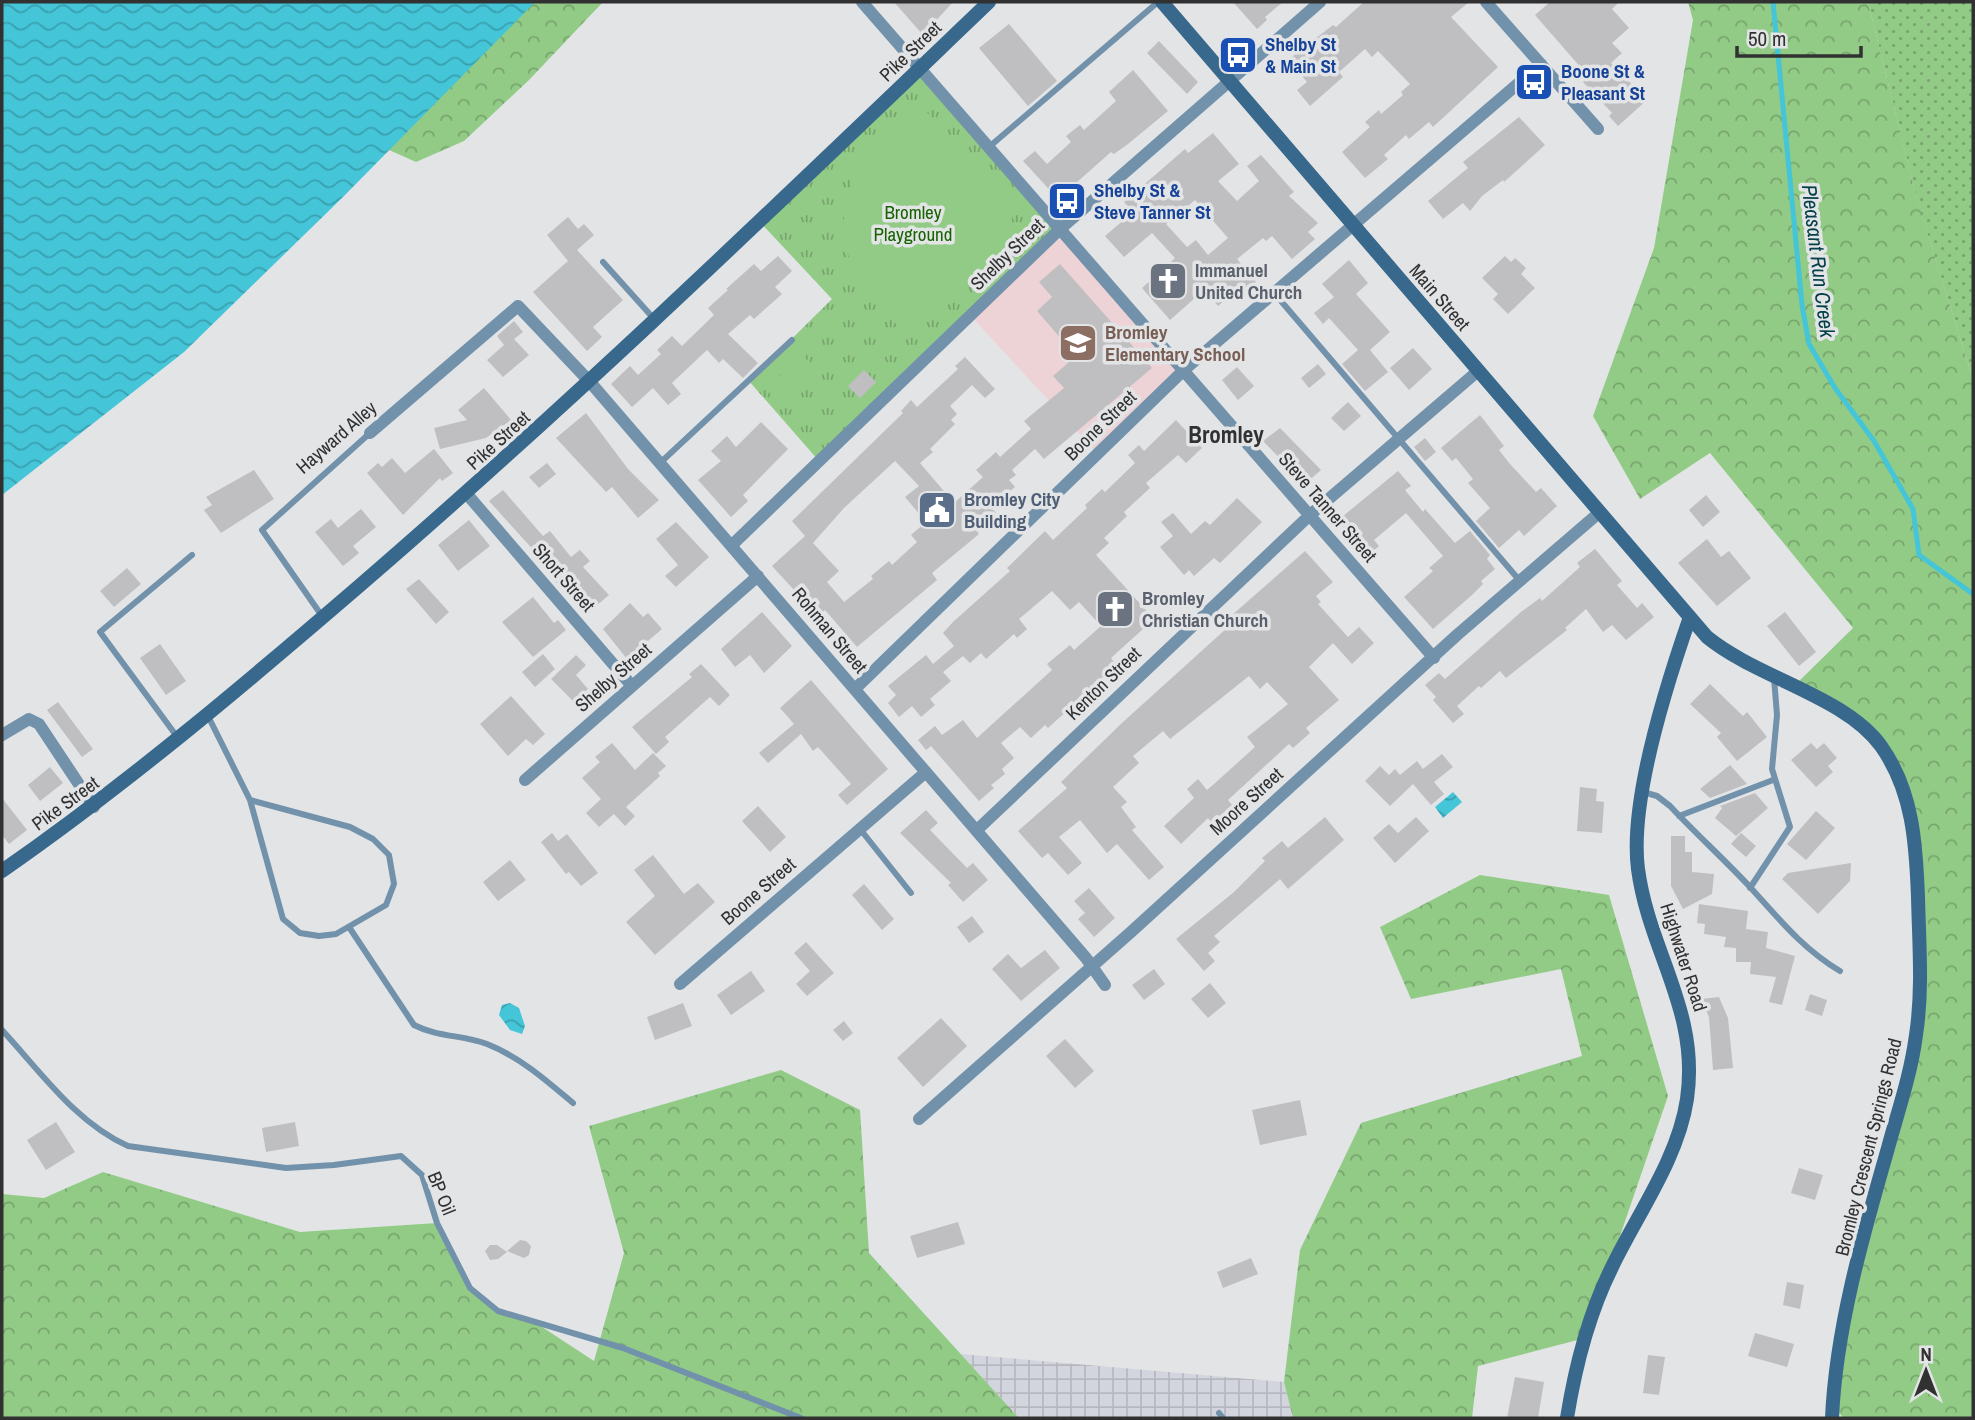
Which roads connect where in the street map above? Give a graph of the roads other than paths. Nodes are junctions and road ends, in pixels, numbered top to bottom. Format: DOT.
graph roads {
  1 [pos="862,2"];
  2 [pos="989,2"];
  3 [pos="1160,2"];
  4 [pos="1320,2"];
  5 [pos="1486,2"];
  6 [pos="1541,64"];
  7 [pos="920,67"];
  8 [pos="1230,82"];
  9 [pos="1598,129"];
  10 [pos="989,147"];
  11 [pos="1353,226"];
  12 [pos="1059,230"];
  13 [pos="603,262"];
  14 [pos="1275,294"];
  15 [pos="518,306"];
  16 [pos="656,320"];
  17 [pos="792,340"];
  18 [pos="1184,370"];
  19 [pos="1478,371"];
  20 [pos="590,382"];
  21 [pos="370,433"];
  22 [pos="1398,437"];
  23 [pos="660,463"];
  24 [pos="467,494"];
  25 [pos="1600,512"];
  26 [pos="1310,515"];
  27 [pos="732,545"];
  28 [pos="192,555"];
  29 [pos="758,576"];
  30 [pos="1520,582"];
  31 [pos="1690,617"];
  32 [pos="323,618"];
  33 [pos="1434,658"];
  34 [pos="1774,678"];
  35 [pos="632,686"];
  36 [pos="855,689"];
  37 [pos="207,714"];
  38 [pos="2,735"];
  39 [pos="178,739"];
  40 [pos="926,772"];
  41 [pos="525,780"];
  42 [pos="1773,780"];
  43 [pos="1643,792"];
  44 [pos="250,800"];
  45 [pos="94,807"];
  46 [pos="1679,816"];
  47 [pos="860,829"];
  48 [pos="977,830"];
  49 [pos="2,872"];
  50 [pos="1750,888"];
  51 [pos="911,893"];
  52 [pos="348,927"];
  53 [pos="1092,966"];
  54 [pos="1840,971"];
  55 [pos="680,984"];
  56 [pos="1105,985"];
  57 [pos="2,1030"];
  58 [pos="573,1103"];
  59 [pos="919,1119"];
  60 [pos="801,1418"];
  61 [pos="1567,1418"];
  62 [pos="1832,1418"];
  1 -- 7 [label="street, Steve Tanner Street"];
  2 -- 7 [label="street, Pike Street"];
  3 -- 8 [label="street, Main Street"];
  3 -- 10 [label="lane"];
  4 -- 8 [label="street, Shelby Street"];
  5 -- 6 [label="street"];
  6 -- 9 [label="street"];
  6 -- 11 [label="street, Boone Street"];
  7 -- 10 [label="street, Steve Tanner Street"];
  7 -- 16 [label="street, Pike Street"];
  8 -- 11 [label="street, Main Street"];
  8 -- 12 [label="street, Shelby Street"];
  10 -- 12 [label="street, Steve Tanner Street"];
  11 -- 14 [label="street, Boone Street"];
  11 -- 19 [label="street, Main Street"];
  12 -- 18 [label="street, Steve Tanner Street"];
  12 -- 27 [label="street, Shelby Street"];
  13 -- 16 [label="lane"];
  14 -- 18 [label="street, Boone Street"];
  14 -- 22 [label="lane"];
  15 -- 20 [label="street, Rohman Street"];
  15 -- 21 [label="street, Hayward Alley"];
  16 -- 20 [label="street, Pike Street"];
  17 -- 23 [label="lane"];
  18 -- 26 [label="street, Steve Tanner Street"];
  18 -- 36 [label="street, Boone Street"];
  19 -- 22 [label="street, Kenton Street"];
  19 -- 25 [label="street, Main Street"];
  20 -- 23 [label="street, Rohman Street"];
  20 -- 24 [label="street, Pike Street"];
  21 -- 32 [label="lane, Hayward Alley"];
  22 -- 26 [label="street, Kenton Street"];
  22 -- 30 [label="lane"];
  23 -- 27 [label="street, Rohman Street"];
  24 -- 32 [label="street, Pike Street"];
  24 -- 35 [label="street, Short Street"];
  25 -- 30 [label="street, Moore Street"];
  25 -- 31 [label="street, Main Street"];
  26 -- 33 [label="street, Steve Tanner Street"];
  26 -- 48 [label="street, Kenton Street"];
  27 -- 29 [label="street, Rohman Street"];
  28 -- 39 [label="lane"];
  29 -- 35 [label="street, Shelby Street"];
  29 -- 36 [label="street, Rohman Street"];
  30 -- 33 [label="street, Moore Street"];
  31 -- 34 [label="street, Bromley Crescent Springs Road"];
  31 -- 43 [label="street, Highwater Road"];
  32 -- 37 [label="street, Pike Street"];
  33 -- 53 [label="street, Moore Street"];
  34 -- 42 [label="lane"];
  34 -- 62 [label="street, Bromley Crescent Springs Road"];
  35 -- 41 [label="street, Shelby Street"];
  36 -- 40 [label="street, Rohman Street"];
  37 -- 39 [label="street, Pike Street"];
  37 -- 44 [label="lane"];
  38 -- 45 [label="street"];
  39 -- 45 [label="street, Pike Street"];
  40 -- 47 [label="street, Boone Street"];
  40 -- 48 [label="street, Rohman Street"];
  42 -- 46 [label="lane"];
  42 -- 50 [label="lane"];
  43 -- 46 [label="lane"];
  43 -- 61 [label="street, Highwater Road"];
  44 -- 52 [label="lane"];
  44 -- 52 [label="lane"];
  45 -- 49 [label="street, Pike Street"];
  46 -- 50 [label="lane"];
  47 -- 51 [label="lane"];
  47 -- 55 [label="street, Boone Street"];
  48 -- 53 [label="street, Rohman Street"];
  50 -- 54 [label="lane"];
  52 -- 58 [label="lane"];
  53 -- 56 [label="street, Rohman Street"];
  53 -- 59 [label="street, Moore Street"];
  57 -- 60 [label="lane, BP Oil"];
}
